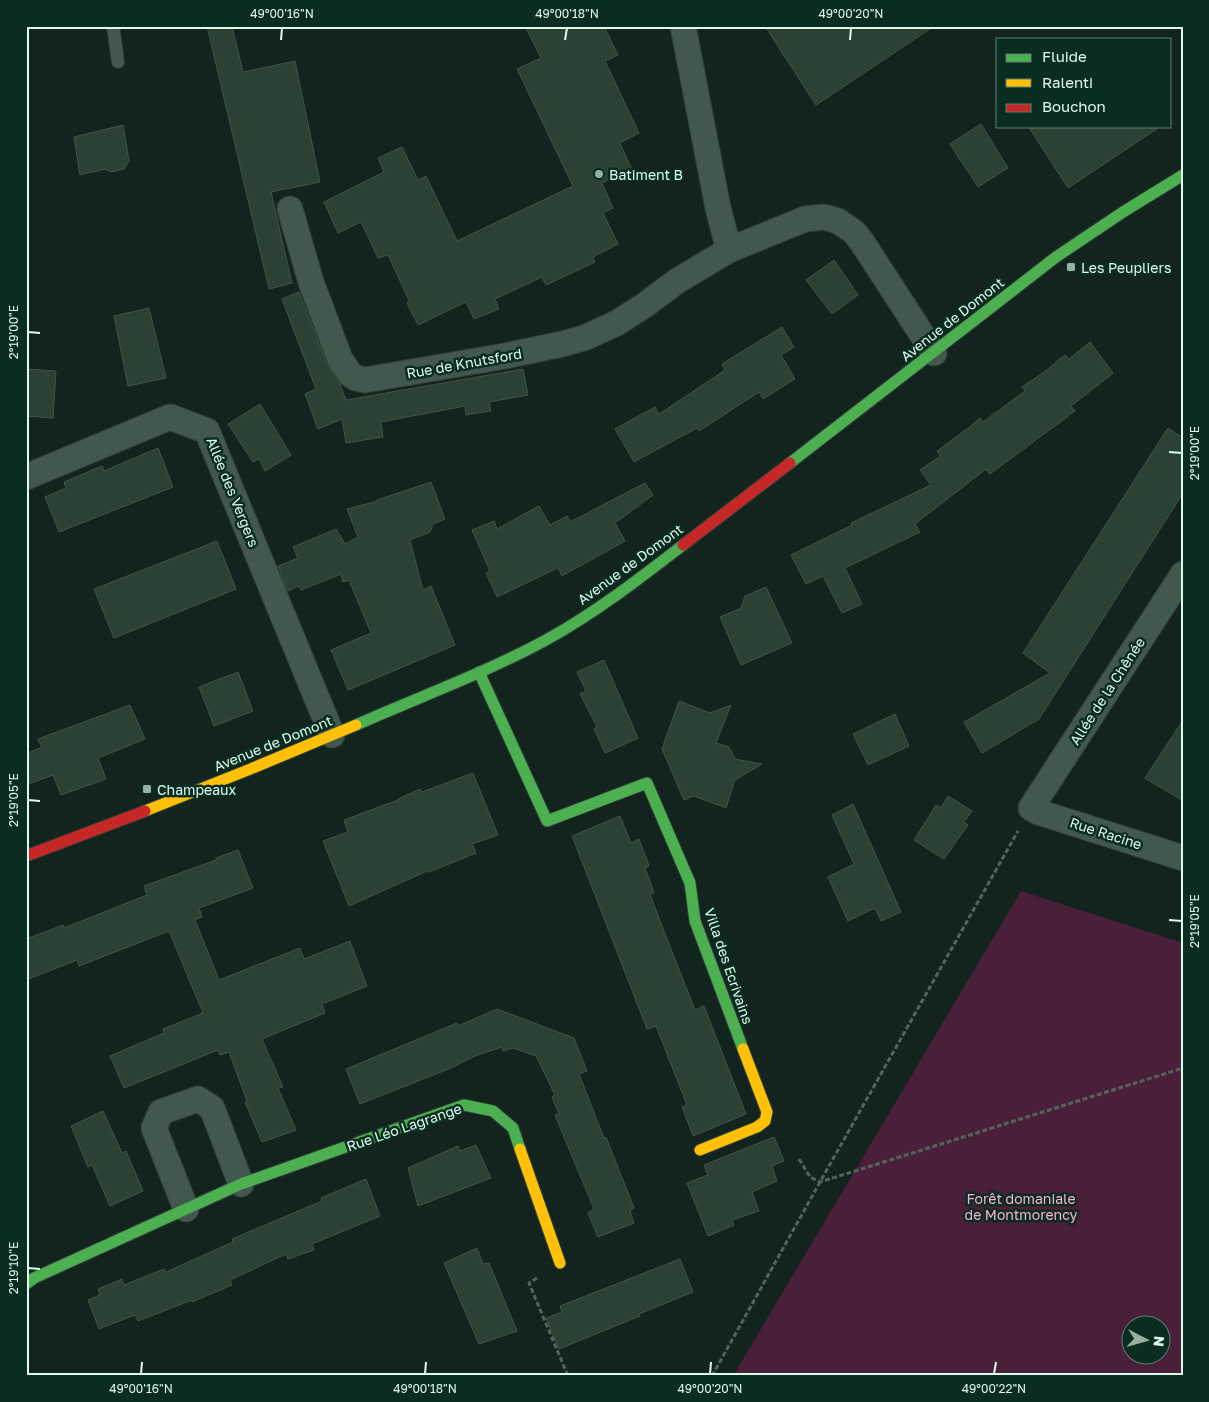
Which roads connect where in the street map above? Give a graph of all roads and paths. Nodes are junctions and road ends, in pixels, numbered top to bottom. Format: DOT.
graph roads {
  1 [pos="113,26"];
  2 [pos="683,26"];
  3 [pos="118,62"];
  4 [pos="1183,175"];
  5 [pos="290,209"];
  6 [pos="729,250"];
  7 [pos="934,352"];
  8 [pos="26,477"];
  9 [pos="1183,574"];
  10 [pos="479,672"];
  11 [pos="332,736"];
  12 [pos="1031,808"];
  13 [pos="26,856"];
  14 [pos="1183,858"];
  15 [pos="1183,1068"];
  16 [pos="700,1150"];
  17 [pos="799,1159"];
  18 [pos="820,1182"];
  19 [pos="241,1184"];
  20 [pos="186,1209"];
  21 [pos="560,1263"];
  22 [pos="26,1284"];
  23 [pos="568,1376"];
  24 [pos="712,1376"];
  1 -- 3 [label="lane"];
  2 -- 6 [label="street"];
  4 -- 7 [label="street, Avenue de Domont"];
  5 -- 6 [label="street, Rue de Knutsford"];
  6 -- 7 [label="street, Rue de Knutsford"];
  7 -- 10 [label="street, Avenue de Domont"];
  8 -- 11 [label="street, Allée des Vergers"];
  9 -- 12 [label="street, Allée de la Chênée"];
  10 -- 11 [label="street, Avenue de Domont"];
  10 -- 16 [label="street, Villa des Ecrivains"];
  11 -- 13 [label="street, Avenue de Domont"];
  12 -- 14 [label="street, Rue Racine"];
  12 -- 18 [label="path"];
  15 -- 18 [label="path"];
  17 -- 18 [label="path"];
  18 -- 24 [label="path"];
  19 -- 20 [label="street, Rue Léo Lagrange"];
  19 -- 20 [label="street"];
  19 -- 21 [label="street, Rue Léo Lagrange"];
  20 -- 22 [label="street, Rue Léo Lagrange"];
  21 -- 23 [label="path"];
}
